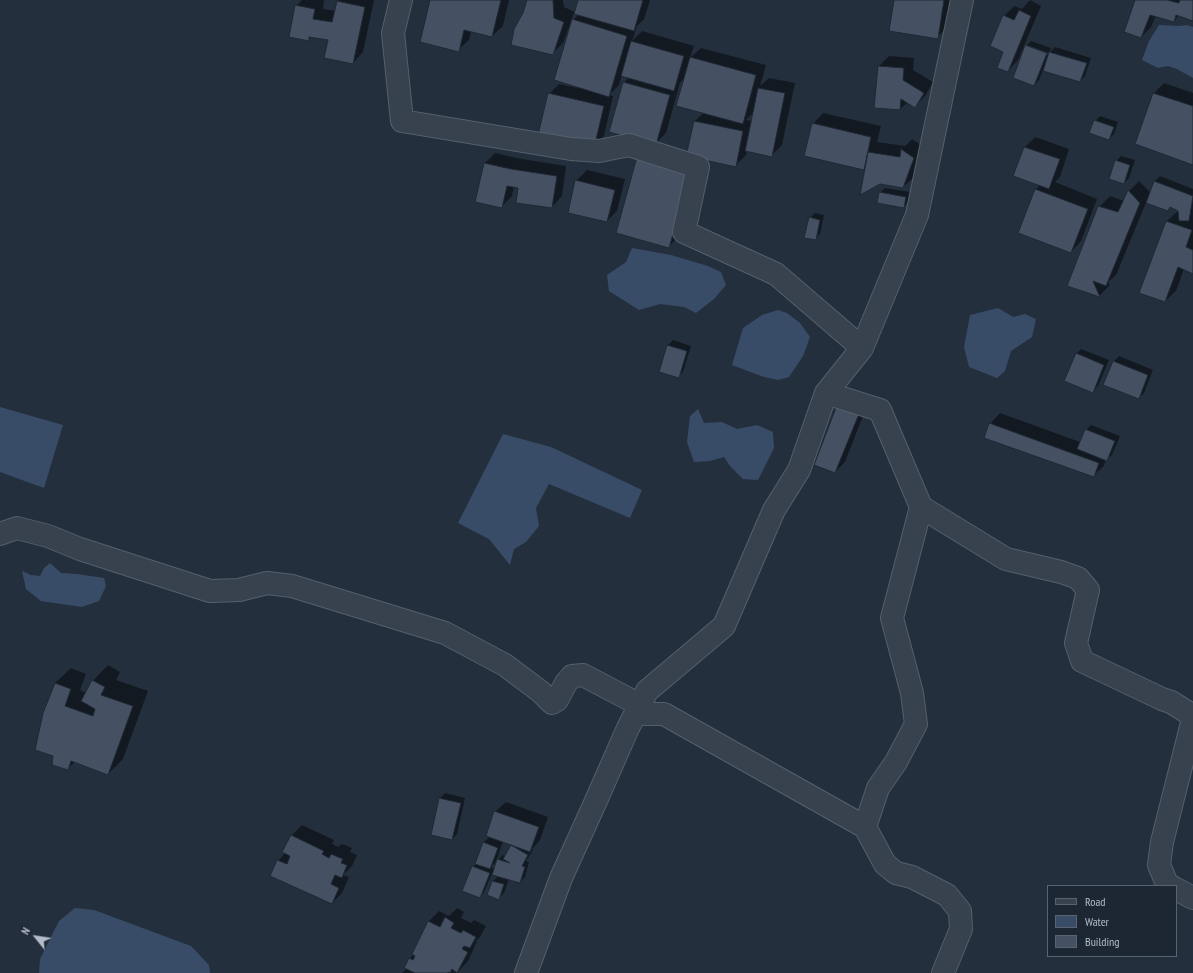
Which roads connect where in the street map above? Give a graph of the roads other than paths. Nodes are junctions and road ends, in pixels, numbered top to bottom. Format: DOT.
graph roads {
  1 [pos="401,0"];
  2 [pos="962,0"];
  3 [pos="862,348"];
  4 [pos="826,393"];
  5 [pos="921,507"];
  6 [pos="0,534"];
  7 [pos="638,710"];
  8 [pos="865,827"];
  9 [pos="1170,885"];
  10 [pos="1177,890"];
  11 [pos="1193,898"];
  12 [pos="526,973"];
  13 [pos="943,973"];
  1 -- 3 [label="street"];
  2 -- 3 [label="street"];
  3 -- 4 [label="street"];
  4 -- 5 [label="street"];
  4 -- 7 [label="street"];
  5 -- 8 [label="street"];
  5 -- 9 [label="street"];
  6 -- 7 [label="street"];
  7 -- 8 [label="street"];
  7 -- 12 [label="street"];
  8 -- 13 [label="street"];
  10 -- 11 [label="street"];
}
